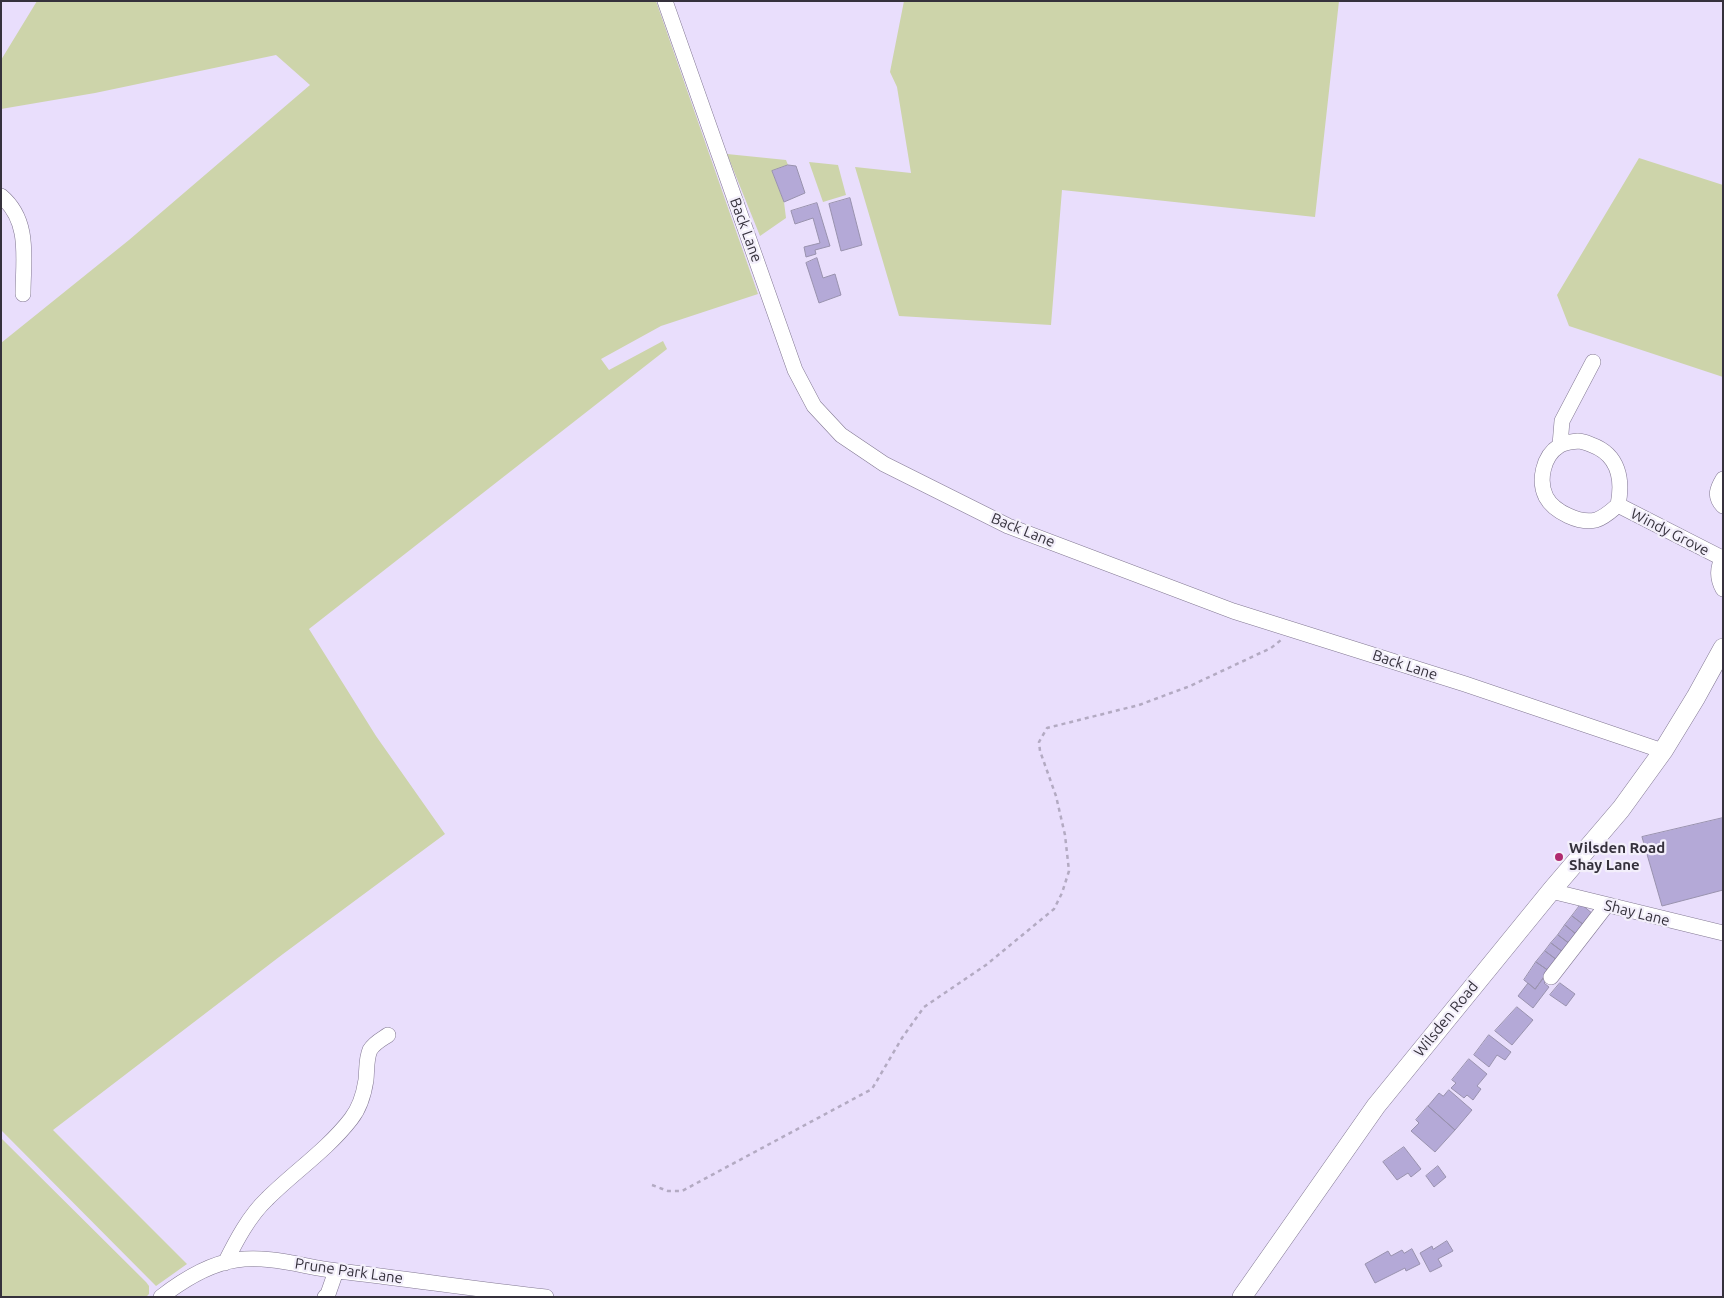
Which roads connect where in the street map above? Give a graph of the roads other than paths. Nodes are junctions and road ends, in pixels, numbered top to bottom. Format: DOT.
graph roads {
  1 [pos="665,1"];
  2 [pos="1,196"];
  3 [pos="23,294"];
  4 [pos="1593,362"];
  5 [pos="1560,445"];
  6 [pos="1723,479"];
  7 [pos="1618,505"];
  8 [pos="1723,506"];
  9 [pos="1722,557"];
  10 [pos="1723,589"];
  11 [pos="1723,648"];
  12 [pos="1663,751"];
  13 [pos="1551,891"];
  14 [pos="1606,906"];
  15 [pos="1723,934"];
  16 [pos="1551,977"];
  17 [pos="388,1035"];
  18 [pos="225,1263"];
  19 [pos="336,1271"];
  20 [pos="162,1297"];
  21 [pos="325,1297"];
  22 [pos="546,1297"];
  23 [pos="1242,1297"];
  1 -- 12 [label="street, Back Lane"];
  2 -- 3 [label="street"];
  4 -- 5 [label="street"];
  5 -- 7 [label="street, Windy Grove"];
  5 -- 7 [label="street, Windy Grove"];
  6 -- 8 [label="street"];
  7 -- 9 [label="street, Windy Grove"];
  9 -- 10 [label="street, Windy Grove"];
  11 -- 12 [label="main road, Wilsden Road"];
  12 -- 13 [label="main road, Wilsden Road"];
  13 -- 14 [label="street, Shay Lane"];
  13 -- 23 [label="main road, Wilsden Road"];
  14 -- 15 [label="street, Shay Lane"];
  14 -- 16 [label="street"];
  17 -- 18 [label="street"];
  18 -- 19 [label="street, Prune Park Lane"];
  18 -- 20 [label="street, Prune Park Lane"];
  19 -- 21 [label="street"];
  19 -- 22 [label="street, Prune Park Lane"];
}
